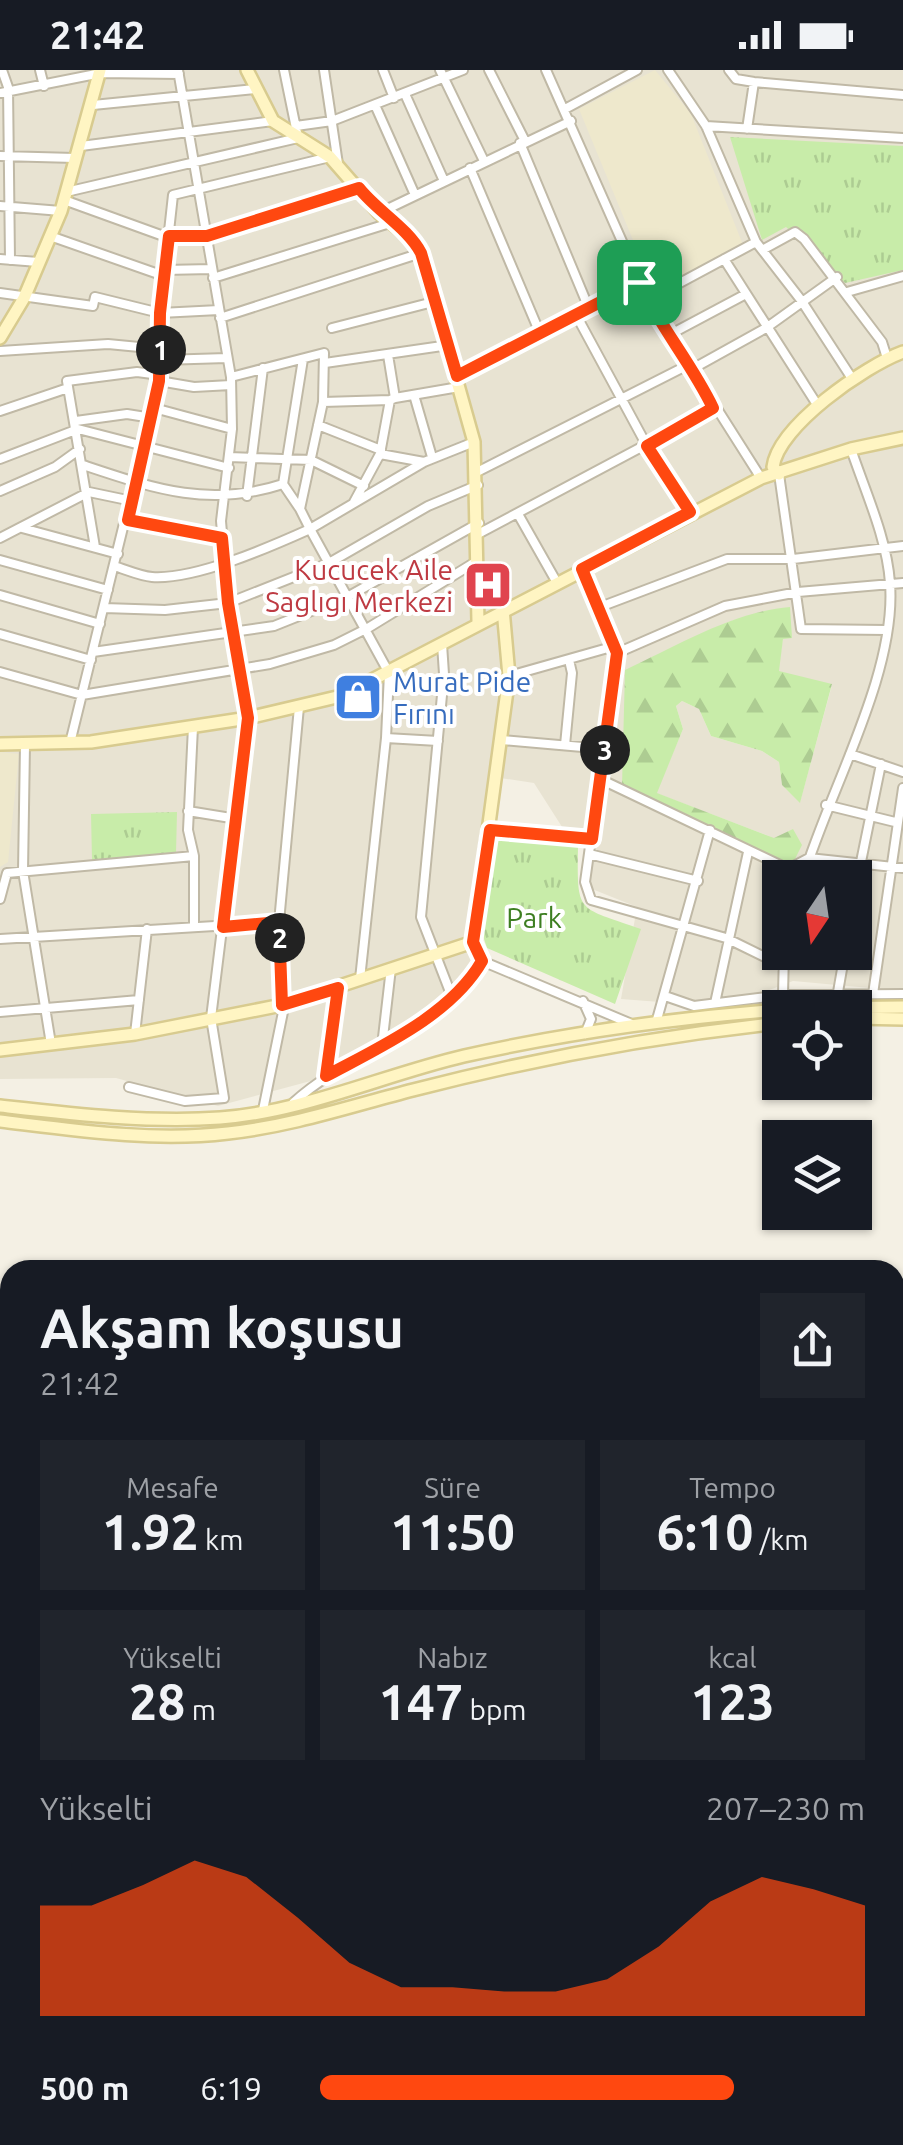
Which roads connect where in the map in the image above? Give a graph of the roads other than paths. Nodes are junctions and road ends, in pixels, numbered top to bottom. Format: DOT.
graph roads {
  1 [pos="2,70"];
  2 [pos="40,70"];
  3 [pos="247,70"];
  4 [pos="284,70"];
  5 [pos="324,70"];
  6 [pos="383,70"];
  7 [pos="463,70"];
  8 [pos="489,70"];
  9 [pos="546,70"];
  10 [pos="637,70"];
  11 [pos="668,70"];
  12 [pos="729,70"];
  13 [pos="771,70"];
  14 [pos="101,71"];
  15 [pos="180,71"];
  16 [pos="442,74"];
  17 [pos="754,82"];
  18 [pos="770,82"];
  19 [pos="44,86"];
  20 [pos="254,89"];
  21 [pos="4,93"];
  22 [pos="405,94"];
  23 [pos="903,95"];
  24 [pos="182,96"];
  25 [pos="394,98"];
  26 [pos="93,105"];
  27 [pos="376,105"];
  28 [pos="565,109"];
  29 [pos="332,121"];
  30 [pos="571,121"];
  31 [pos="273,122"];
  32 [pos="706,126"];
  33 [pos="747,129"];
  34 [pos="297,132"];
  35 [pos="189,133"];
  36 [pos="903,138"];
  37 [pos="523,142"];
  38 [pos="78,152"];
  39 [pos="4,157"];
  40 [pos="334,161"];
  41 [pos="484,161"];
  42 [pos="196,164"];
  43 [pos="470,168"];
  44 [pos="444,181"];
  45 [pos="359,188"];
  46 [pos="200,191"];
  47 [pos="415,195"];
  48 [pos="64,201"];
  49 [pos="0,206"];
  50 [pos="11,207"];
  51 [pos="379,213"];
  52 [pos="390,222"];
  53 [pos="50,236"];
  54 [pos="207,236"];
  55 [pos="169,237"];
  56 [pos="760,245"];
  57 [pos="421,253"];
  58 [pos="724,259"];
  59 [pos="5,260"];
  60 [pos="38,262"];
  61 [pos="164,273"];
  62 [pos="212,273"];
  63 [pos="903,276"];
  64 [pos="837,277"];
  65 [pos="639,282"];
  66 [pos="847,292"];
  67 [pos="0,293"];
  68 [pos="746,294"];
  69 [pos="24,298"];
  70 [pos="648,300"];
  71 [pos="802,300"];
  72 [pos="437,301"];
  73 [pos="588,306"];
  74 [pos="160,313"];
  75 [pos="575,313"];
  76 [pos="219,314"];
  77 [pos="332,328"];
  78 [pos="766,328"];
  79 [pos="539,331"];
  80 [pos="668,335"];
  81 [pos="0,338"];
  82 [pos="448,345"];
  83 [pos="0,351"];
  84 [pos="903,352"];
  85 [pos="161,354"];
  86 [pos="388,354"];
  87 [pos="227,358"];
  88 [pos="887,358"];
  89 [pos="303,359"];
  90 [pos="324,364"];
  91 [pos="692,366"];
  92 [pos="263,368"];
  93 [pos="851,377"];
  94 [pos="159,378"];
  95 [pos="231,381"];
  96 [pos="458,381"];
  97 [pos="68,388"];
  98 [pos="414,395"];
  99 [pos="393,399"];
  100 [pos="622,400"];
  101 [pos="323,402"];
  102 [pos="818,406"];
  103 [pos="713,408"];
  104 [pos="0,411"];
  105 [pos="153,413"];
  106 [pos="318,424"];
  107 [pos="77,425"];
  108 [pos="232,429"];
  109 [pos="903,438"];
  110 [pos="474,442"];
  111 [pos="146,445"];
  112 [pos="647,446"];
  113 [pos="851,449"];
  114 [pos="80,450"];
  115 [pos="380,452"];
  116 [pos="251,454"];
  117 [pos="230,457"];
  118 [pos="288,457"];
  119 [pos="0,459"];
  120 [pos="311,460"];
  121 [pos="428,460"];
  122 [pos="83,465"];
  123 [pos="229,468"];
  124 [pos="779,474"];
  125 [pos="478,478"];
  126 [pos="761,478"];
  127 [pos="137,482"];
  128 [pos="283,484"];
  129 [pos="364,486"];
  130 [pos="0,491"];
  131 [pos="88,492"];
  132 [pos="247,496"];
  133 [pos="221,499"];
  134 [pos="132,501"];
  135 [pos="352,506"];
  136 [pos="300,509"];
  137 [pos="690,512"];
  138 [pos="518,514"];
  139 [pos="128,520"];
  140 [pos="22,528"];
  141 [pos="479,528"];
  142 [pos="310,529"];
  143 [pos="0,538"];
  144 [pos="222,538"];
  145 [pos="903,546"];
  146 [pos="96,547"];
  147 [pos="883,549"];
  148 [pos="118,554"];
  149 [pos="793,558"];
  150 [pos="0,560"];
  151 [pos="477,561"];
  152 [pos="224,562"];
  153 [pos="330,563"];
  154 [pos="114,566"];
  155 [pos="582,569"];
  156 [pos="556,581"];
  157 [pos="903,583"];
  158 [pos="890,584"];
  159 [pos="108,590"];
  160 [pos="798,592"];
  161 [pos="0,594"];
  162 [pos="349,596"];
  163 [pos="228,603"];
  164 [pos="600,607"];
  165 [pos="104,608"];
  166 [pos="504,608"];
  167 [pos="478,622"];
  168 [pos="100,624"];
  169 [pos="368,628"];
  170 [pos="886,630"];
  171 [pos="0,634"];
  172 [pos="234,634"];
  173 [pos="442,643"];
  174 [pos="616,649"];
  175 [pos="92,656"];
  176 [pos="569,660"];
  177 [pos="238,670"];
  178 [pos="0,672"];
  179 [pos="389,673"];
  180 [pos="509,676"];
  181 [pos="82,695"];
  182 [pos="299,707"];
  183 [pos="248,718"];
  184 [pos="193,727"];
  185 [pos="386,738"];
  186 [pos="502,740"];
  187 [pos="438,741"];
  188 [pos="70,743"];
  189 [pos="0,744"];
  190 [pos="26,745"];
  191 [pos="565,745"];
  192 [pos="605,748"];
  193 [pos="850,754"];
  194 [pos="882,764"];
  195 [pos="903,772"];
  196 [pos="600,780"];
  197 [pos="903,788"];
  198 [pos="826,805"];
  199 [pos="188,811"];
  200 [pos="868,814"];
  201 [pos="237,819"];
  202 [pos="895,822"];
  203 [pos="490,830"];
  204 [pos="710,830"];
  205 [pos="592,839"];
  206 [pos="748,852"];
  207 [pos="590,854"];
  208 [pos="194,856"];
  209 [pos="809,858"];
  210 [pos="767,860"];
  211 [pos="805,860"];
  212 [pos="826,860"];
  213 [pos="861,860"];
  214 [pos="872,865"];
  215 [pos="890,867"];
  216 [pos="903,868"];
  217 [pos="24,871"];
  218 [pos="698,881"];
  219 [pos="0,899"];
  220 [pos="279,922"];
  221 [pos="194,927"];
  222 [pos="223,927"];
  223 [pos="686,927"];
  224 [pos="147,929"];
  225 [pos="726,938"];
  226 [pos="0,939"];
  227 [pos="34,939"];
  228 [pos="473,942"];
  229 [pos="434,955"];
  230 [pos="762,956"];
  231 [pos="482,961"];
  232 [pos="391,968"];
  233 [pos="360,979"];
  234 [pos="338,988"];
  235 [pos="873,994"];
  236 [pos="903,994"];
  237 [pos="665,996"];
  238 [pos="762,997"];
  239 [pos="452,998"];
  240 [pos="138,1000"];
  241 [pos="583,1001"];
  242 [pos="715,1003"];
  243 [pos="282,1005"];
  244 [pos="44,1006"];
  245 [pos="872,1008"];
  246 [pos="903,1008"];
  247 [pos="0,1012"];
  248 [pos="762,1012"];
  249 [pos="210,1018"];
  250 [pos="872,1018"];
  251 [pos="903,1018"];
  252 [pos="656,1023"];
  253 [pos="762,1025"];
  254 [pos="636,1026"];
  255 [pos="135,1034"];
  256 [pos="584,1034"];
  257 [pos="51,1044"];
  258 [pos="382,1046"];
  259 [pos="0,1050"];
  260 [pos="326,1076"];
  261 [pos="129,1087"];
  262 [pos="293,1103"];
  263 [pos="0,1106"];
  264 [pos="262,1110"];
  265 [pos="0,1121"];
  1 -- 21 [label="street"];
  2 -- 19 [label="street"];
  3 -- 20 [label="street"];
  4 -- 34 [label="street"];
  5 -- 29 [label="street"];
  6 -- 25 [label="street"];
  7 -- 16 [label="street"];
  8 -- 37 [label="street"];
  9 -- 28 [label="street"];
  10 -- 28 [label="street"];
  11 -- 32 [label="street"];
  12 -- 17 [label="street"];
  13 -- 18 [label="street"];
  14 -- 15 [label="street"];
  14 -- 19 [label="street"];
  14 -- 26 [label="street"];
  15 -- 24 [label="street"];
  16 -- 22 [label="street"];
  16 -- 41 [label="street"];
  17 -- 18 [label="street"];
  17 -- 33 [label="street"];
  18 -- 23 [label="street"];
  19 -- 21 [label="street"];
  20 -- 24 [label="street"];
  20 -- 31 [label="street"];
  21 -- 39 [label="street"];
  22 -- 25 [label="street"];
  22 -- 44 [label="street"];
  24 -- 26 [label="street"];
  24 -- 35 [label="street"];
  25 -- 27 [label="street"];
  26 -- 38 [label="street"];
  27 -- 29 [label="street"];
  27 -- 47 [label="street"];
  28 -- 30 [label="street"];
  29 -- 34 [label="street"];
  29 -- 40 [label="street"];
  30 -- 37 [label="street"];
  30 -- 65 [label="street"];
  31 -- 34 [label="street"];
  31 -- 35 [label="street"];
  32 -- 33 [label="street"];
  32 -- 56 [label="street"];
  33 -- 36 [label="street"];
  34 -- 40 [label="street"];
  34 -- 42 [label="street"];
  35 -- 38 [label="street"];
  35 -- 42 [label="street"];
  37 -- 41 [label="street"];
  37 -- 73 [label="street"];
  38 -- 39 [label="street"];
  38 -- 48 [label="street"];
  39 -- 50 [label="street"];
  40 -- 45 [label="street"];
  40 -- 46 [label="street"];
  41 -- 43 [label="street"];
  42 -- 46 [label="street"];
  42 -- 48 [label="street"];
  43 -- 44 [label="street"];
  43 -- 79 [label="street"];
  44 -- 47 [label="street"];
  45 -- 51 [label="street"];
  45 -- 54 [label="street"];
  46 -- 54 [label="street"];
  46 -- 55 [label="street"];
  47 -- 51 [label="street"];
  48 -- 50 [label="street"];
  48 -- 53 [label="street"];
  48 -- 55 [label="street"];
  49 -- 50 [label="street"];
  50 -- 59 [label="street"];
  51 -- 52 [label="street"];
  52 -- 57 [label="street"];
  52 -- 62 [label="street"];
  53 -- 60 [label="street"];
  53 -- 61 [label="street"];
  54 -- 55 [label="street"];
  54 -- 62 [label="street"];
  55 -- 61 [label="street"];
  56 -- 58 [label="street"];
  56 -- 64 [label="street"];
  56 -- 71 [label="street"];
  57 -- 72 [label="street"];
  57 -- 76 [label="street"];
  58 -- 68 [label="street"];
  58 -- 70 [label="street"];
  59 -- 60 [label="street"];
  60 -- 69 [label="street"];
  61 -- 62 [label="street"];
  61 -- 74 [label="street"];
  62 -- 76 [label="street"];
  63 -- 66 [label="street"];
  64 -- 66 [label="street"];
  64 -- 71 [label="street"];
  65 -- 70 [label="street"];
  65 -- 73 [label="street"];
  66 -- 88 [label="street"];
  67 -- 69 [label="street"];
  68 -- 78 [label="street"];
  68 -- 80 [label="street"];
  69 -- 74 [label="street"];
  69 -- 81 [label="street"];
  70 -- 80 [label="street"];
  71 -- 78 [label="street"];
  71 -- 93 [label="street"];
  72 -- 77 [label="street"];
  72 -- 82 [label="street"];
  73 -- 75 [label="street"];
  74 -- 76 [label="street"];
  74 -- 85 [label="street"];
  75 -- 79 [label="street"];
  75 -- 100 [label="street"];
  76 -- 87 [label="street"];
  78 -- 91 [label="street"];
  78 -- 102 [label="street"];
  79 -- 96 [label="street"];
  80 -- 91 [label="street"];
  82 -- 86 [label="street"];
  82 -- 96 [label="street"];
  83 -- 85 [label="street"];
  84 -- 88 [label="street"];
  85 -- 87 [label="street"];
  85 -- 94 [label="street"];
  86 -- 90 [label="street"];
  86 -- 99 [label="street"];
  87 -- 95 [label="street"];
  88 -- 93 [label="street"];
  89 -- 90 [label="street"];
  89 -- 92 [label="street"];
  89 -- 118 [label="street"];
  90 -- 101 [label="street"];
  91 -- 100 [label="street"];
  91 -- 103 [label="street"];
  92 -- 95 [label="street"];
  92 -- 116 [label="street"];
  93 -- 102 [label="street"];
  94 -- 95 [label="street"];
  94 -- 97 [label="street"];
  94 -- 105 [label="street"];
  95 -- 108 [label="street"];
  96 -- 98 [label="street"];
  96 -- 110 [label="street"];
  97 -- 104 [label="street"];
  97 -- 107 [label="street"];
  98 -- 99 [label="street"];
  98 -- 121 [label="street"];
  99 -- 101 [label="street"];
  99 -- 115 [label="street"];
  100 -- 112 [label="street"];
  100 -- 125 [label="street"];
  101 -- 106 [label="street"];
  102 -- 124 [label="street"];
  103 -- 112 [label="street"];
  103 -- 126 [label="street"];
  105 -- 107 [label="street"];
  105 -- 108 [label="street"];
  105 -- 111 [label="street"];
  106 -- 115 [label="street"];
  106 -- 120 [label="street"];
  107 -- 111 [label="street"];
  107 -- 114 [label="street"];
  107 -- 119 [label="street"];
  108 -- 117 [label="street"];
  109 -- 113 [label="street"];
  110 -- 121 [label="street"];
  110 -- 125 [label="street"];
  111 -- 123 [label="street"];
  111 -- 127 [label="street"];
  112 -- 137 [label="street"];
  112 -- 138 [label="street"];
  113 -- 124 [label="street"];
  113 -- 147 [label="street"];
  114 -- 122 [label="street"];
  114 -- 130 [label="street"];
  115 -- 121 [label="street"];
  115 -- 129 [label="street"];
  116 -- 117 [label="street"];
  116 -- 118 [label="street"];
  116 -- 132 [label="street"];
  117 -- 123 [label="street"];
  118 -- 120 [label="street"];
  118 -- 128 [label="street"];
  120 -- 129 [label="street"];
  120 -- 136 [label="street"];
  121 -- 135 [label="street"];
  122 -- 127 [label="street"];
  122 -- 131 [label="street"];
  123 -- 133 [label="street"];
  124 -- 126 [label="street"];
  124 -- 149 [label="street"];
  125 -- 141 [label="street"];
  125 -- 153 [label="street"];
  126 -- 137 [label="street"];
  127 -- 133 [label="street"];
  127 -- 134 [label="street"];
  128 -- 132 [label="street"];
  128 -- 136 [label="street"];
  129 -- 135 [label="street"];
  131 -- 134 [label="street"];
  131 -- 140 [label="street"];
  131 -- 146 [label="street"];
  132 -- 133 [label="street"];
  133 -- 144 [label="street"];
  134 -- 139 [label="street"];
  135 -- 142 [label="street"];
  136 -- 142 [label="street"];
  137 -- 155 [label="street"];
  138 -- 141 [label="street"];
  138 -- 156 [label="street"];
  139 -- 144 [label="street"];
  139 -- 148 [label="street"];
  140 -- 143 [label="street"];
  140 -- 146 [label="street"];
  141 -- 151 [label="street"];
  141 -- 162 [label="street"];
  142 -- 152 [label="street"];
  142 -- 153 [label="street"];
  144 -- 152 [label="street"];
  145 -- 147 [label="street"];
  146 -- 148 [label="street"];
  147 -- 149 [label="street"];
  147 -- 158 [label="street"];
  148 -- 154 [label="street"];
  149 -- 160 [label="street"];
  149 -- 164 [label="street"];
  150 -- 159 [label="street"];
  151 -- 167 [label="street"];
  151 -- 169 [label="street"];
  152 -- 154 [label="street"];
  152 -- 163 [label="street"];
  153 -- 162 [label="street"];
  153 -- 163 [label="street"];
  154 -- 159 [label="street"];
  155 -- 156 [label="street"];
  155 -- 164 [label="street"];
  156 -- 166 [label="street"];
  157 -- 158 [label="street"];
  158 -- 160 [label="street"];
  158 -- 170 [label="street"];
  159 -- 165 [label="street"];
  160 -- 170 [label="street"];
  160 -- 174 [label="street"];
  161 -- 168 [label="street"];
  162 -- 169 [label="street"];
  162 -- 172 [label="street"];
  163 -- 165 [label="street"];
  163 -- 172 [label="street"];
  164 -- 174 [label="street"];
  165 -- 168 [label="street"];
  166 -- 167 [label="street"];
  166 -- 180 [label="street"];
  167 -- 173 [label="street"];
  168 -- 175 [label="street"];
  169 -- 177 [label="street"];
  169 -- 179 [label="street"];
  170 -- 193 [label="street"];
  171 -- 175 [label="street"];
  172 -- 175 [label="street"];
  172 -- 177 [label="street"];
  173 -- 179 [label="street"];
  173 -- 187 [label="street"];
  174 -- 176 [label="street"];
  174 -- 192 [label="street"];
  175 -- 181 [label="street"];
  176 -- 180 [label="street"];
  176 -- 191 [label="street"];
  177 -- 181 [label="street"];
  177 -- 183 [label="street"];
  178 -- 181 [label="street"];
  179 -- 182 [label="street"];
  179 -- 185 [label="street"];
  180 -- 186 [label="street"];
  181 -- 188 [label="street"];
  182 -- 183 [label="street"];
  182 -- 220 [label="street"];
  183 -- 184 [label="street"];
  183 -- 201 [label="street"];
  184 -- 188 [label="street"];
  184 -- 199 [label="street"];
  185 -- 187 [label="street"];
  185 -- 233 [label="street"];
  186 -- 191 [label="street"];
  186 -- 203 [label="street"];
  187 -- 229 [label="street"];
  188 -- 190 [label="street"];
  189 -- 190 [label="street"];
  190 -- 217 [label="street"];
  191 -- 192 [label="street"];
  192 -- 196 [label="street"];
  193 -- 194 [label="street"];
  193 -- 198 [label="street"];
  194 -- 195 [label="street"];
  194 -- 200 [label="street"];
  196 -- 204 [label="street"];
  196 -- 205 [label="street"];
  197 -- 202 [label="street"];
  198 -- 200 [label="street"];
  198 -- 209 [label="street"];
  199 -- 201 [label="street"];
  199 -- 208 [label="street"];
  200 -- 202 [label="street"];
  200 -- 213 [label="street"];
  201 -- 222 [label="street"];
  202 -- 215 [label="street"];
  203 -- 205 [label="street"];
  203 -- 228 [label="street"];
  204 -- 206 [label="street"];
  204 -- 218 [label="street"];
  205 -- 207 [label="street"];
  206 -- 210 [label="street"];
  206 -- 225 [label="street"];
  207 -- 218 [label="street"];
  207 -- 223 [label="street"];
  208 -- 217 [label="street"];
  208 -- 221 [label="street"];
  209 -- 211 [label="street"];
  209 -- 212 [label="street"];
  214 -- 215 [label="street"];
  215 -- 216 [label="street"];
  215 -- 235 [label="street"];
  217 -- 219 [label="street"];
  217 -- 227 [label="street"];
  218 -- 223 [label="street"];
  220 -- 222 [label="street"];
  220 -- 243 [label="street"];
  221 -- 222 [label="street"];
  221 -- 224 [label="street"];
  222 -- 249 [label="street"];
  223 -- 225 [label="street"];
  223 -- 237 [label="street"];
  224 -- 227 [label="street"];
  224 -- 240 [label="street"];
  225 -- 230 [label="street"];
  225 -- 242 [label="street"];
  226 -- 227 [label="street"];
  227 -- 244 [label="street"];
  228 -- 229 [label="street"];
  228 -- 231 [label="street"];
  229 -- 232 [label="street"];
  229 -- 239 [label="street"];
  231 -- 239 [label="street"];
  231 -- 241 [label="street"];
  232 -- 233 [label="street"];
  232 -- 258 [label="street"];
  233 -- 234 [label="street"];
  234 -- 243 [label="street"];
  234 -- 260 [label="street"];
  235 -- 236 [label="street"];
  237 -- 242 [label="street"];
  237 -- 252 [label="street"];
  238 -- 242 [label="street"];
  239 -- 258 [label="street"];
  240 -- 244 [label="street"];
  240 -- 255 [label="street"];
  241 -- 254 [label="street"];
  241 -- 256 [label="street"];
  243 -- 249 [label="street"];
  243 -- 264 [label="street"];
  244 -- 247 [label="street"];
  244 -- 257 [label="street"];
  245 -- 246 [label="street"];
  248 -- 252 [label="street"];
  249 -- 255 [label="street"];
  249 -- 261 [label="street"];
  250 -- 251 [label="street"];
  252 -- 254 [label="street"];
  253 -- 265 [label="street"];
  254 -- 256 [label="street"];
  255 -- 257 [label="street"];
  256 -- 262 [label="street"];
  257 -- 259 [label="street"];
  258 -- 260 [label="street"];
  260 -- 262 [label="street"];
  262 -- 264 [label="street"];
  263 -- 264 [label="street"];
}
